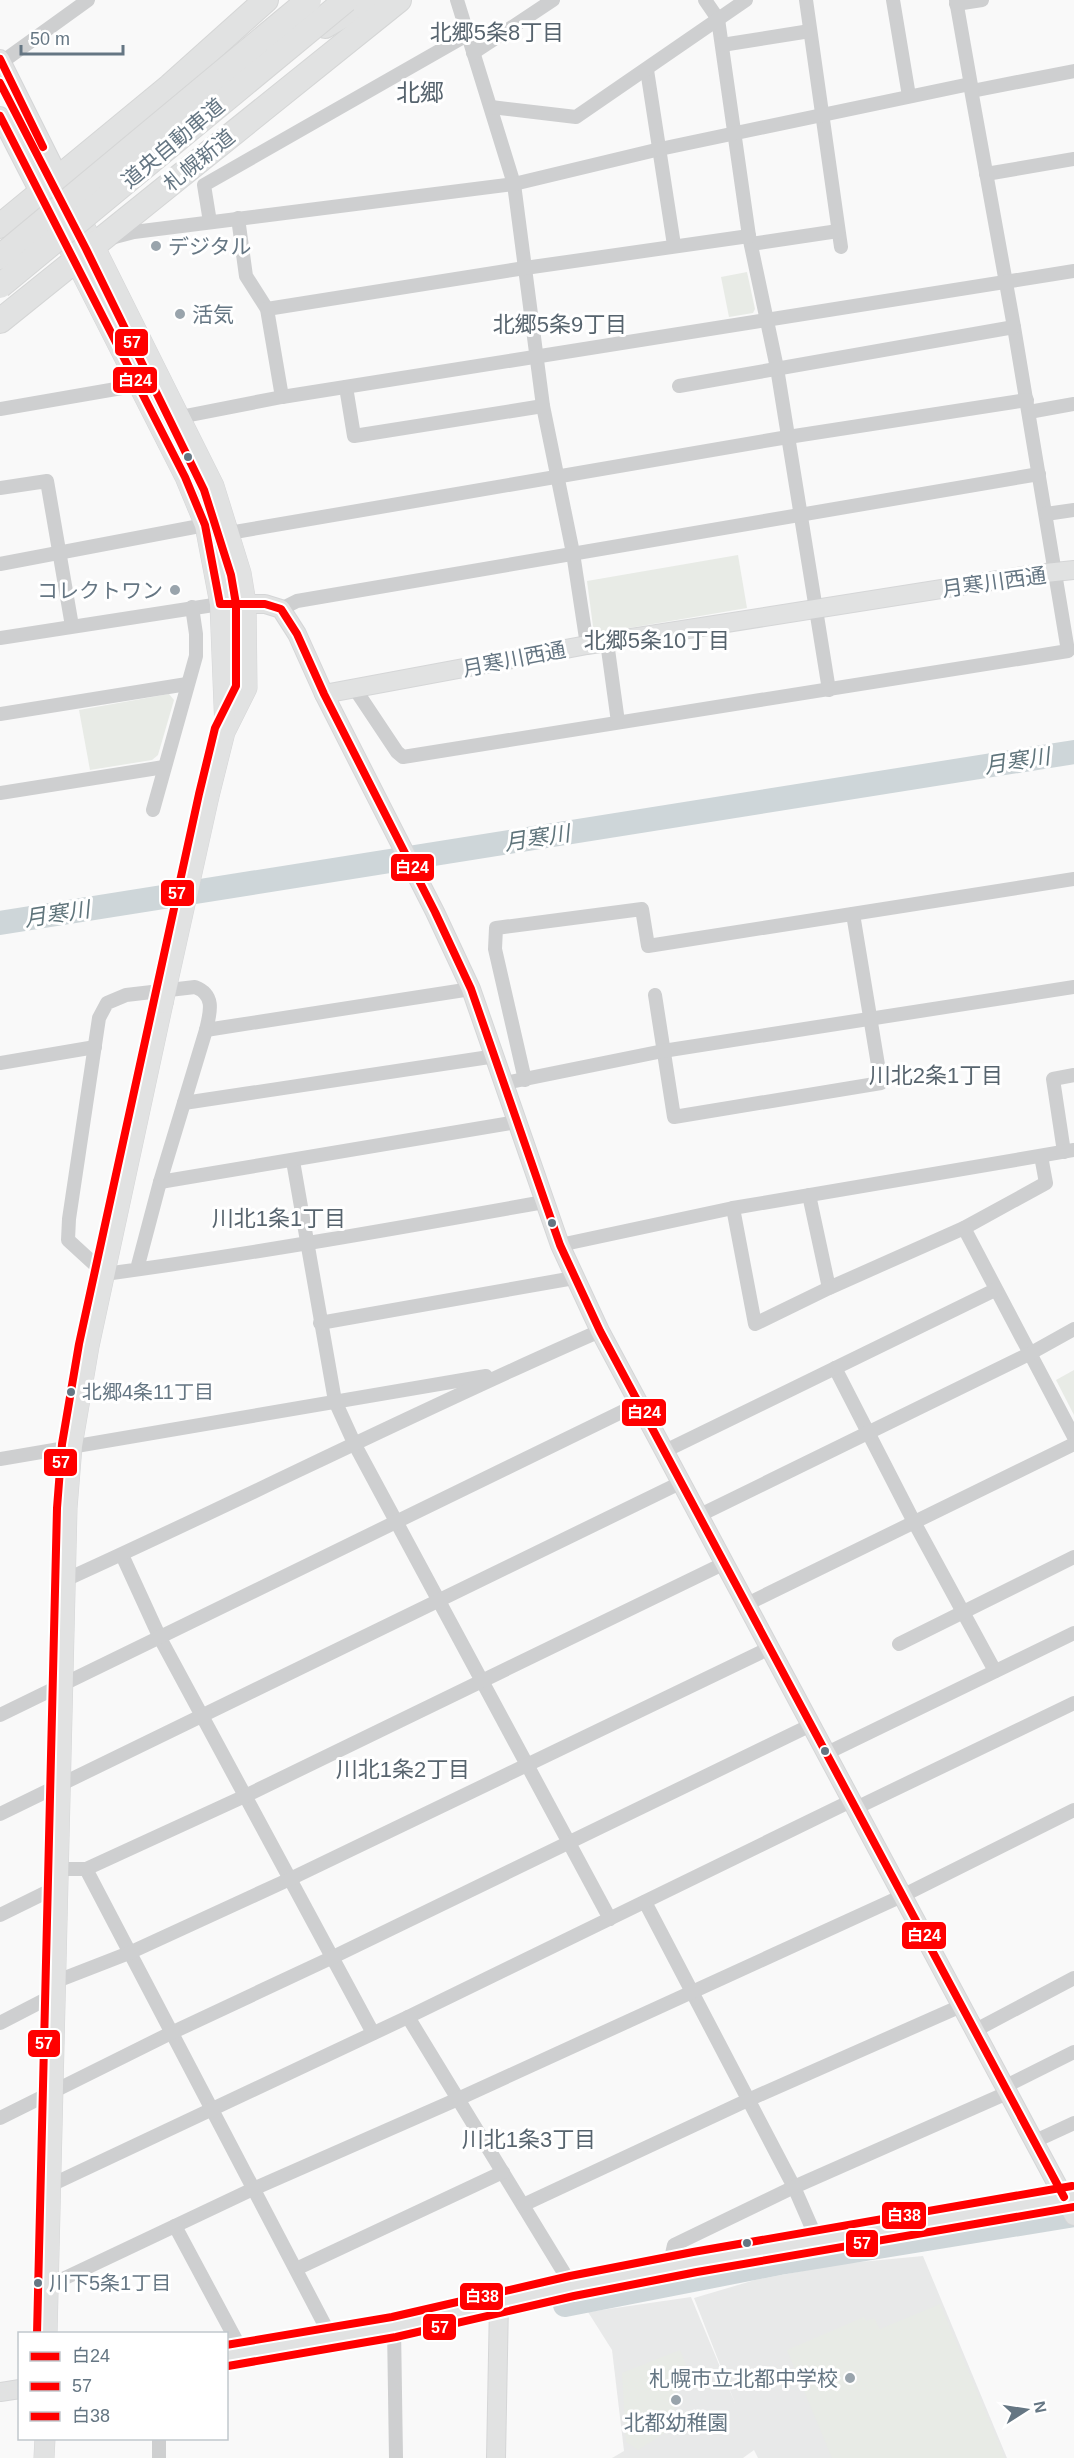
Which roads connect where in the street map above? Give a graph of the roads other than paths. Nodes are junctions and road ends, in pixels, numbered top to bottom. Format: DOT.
graph roads {
  1 [pos="88,0"];
  2 [pos="266,0"];
  3 [pos="297,0"];
  4 [pos="309,0"];
  5 [pos="346,0"];
  6 [pos="369,0"];
  7 [pos="399,0"];
  8 [pos="456,0"];
  9 [pos="553,0"];
  10 [pos="705,0"];
  11 [pos="746,0"];
  12 [pos="893,0"];
  13 [pos="982,0"];
  14 [pos="810,1"];
  15 [pos="956,2"];
  16 [pos="718,19"];
  17 [pos="810,31"];
  18 [pos="467,35"];
  19 [pos="263,37"];
  20 [pos="722,45"];
  21 [pos="289,47"];
  22 [pos="473,53"];
  23 [pos="1,61"];
  24 [pos="647,70"];
  25 [pos="1074,71"];
  26 [pos="970,84"];
  27 [pos="909,96"];
  28 [pos="491,108"];
  29 [pos="0,116"];
  30 [pos="821,116"];
  31 [pos="735,135"];
  32 [pos="660,149"];
  33 [pos="1074,159"];
  34 [pos="986,174"];
  35 [pos="59,177"];
  36 [pos="514,184"];
  37 [pos="39,192"];
  38 [pos="238,218"];
  39 [pos="210,222"];
  40 [pos="0,226"];
  41 [pos="838,231"];
  42 [pos="750,240"];
  43 [pos="95,244"];
  44 [pos="674,245"];
  45 [pos="841,247"];
  46 [pos="0,257"];
  47 [pos="76,261"];
  48 [pos="525,268"];
  49 [pos="1074,271"];
  50 [pos="1006,282"];
  51 [pos="0,286"];
  52 [pos="267,309"];
  53 [pos="766,320"];
  54 [pos="0,321"];
  55 [pos="1014,327"];
  56 [pos="538,356"];
  57 [pos="777,368"];
  58 [pos="139,385"];
  59 [pos="346,387"];
  60 [pos="679,387"];
  61 [pos="282,397"];
  62 [pos="1074,404"];
  63 [pos="543,406"];
  64 [pos="1028,406"];
  65 [pos="0,409"];
  66 [pos="180,417"];
  67 [pos="788,437"];
  68 [pos="1039,474"];
  69 [pos="557,478"];
  70 [pos="0,488"];
  71 [pos="1074,510"];
  72 [pos="801,514"];
  73 [pos="1046,514"];
  74 [pos="205,525"];
  75 [pos="229,533"];
  76 [pos="573,553"];
  77 [pos="59,554"];
  78 [pos="0,564"];
  79 [pos="1065,572"];
  80 [pos="246,603"];
  81 [pos="220,604"];
  82 [pos="192,607"];
  83 [pos="816,608"];
  84 [pos="281,609"];
  85 [pos="72,626"];
  86 [pos="0,638"];
  87 [pos="607,642"];
  88 [pos="587,645"];
  89 [pos="187,684"];
  90 [pos="355,689"];
  91 [pos="829,690"];
  92 [pos="324,694"];
  93 [pos="0,714"];
  94 [pos="618,722"];
  95 [pos="225,732"];
  96 [pos="164,767"];
  97 [pos="0,793"];
  98 [pos="153,810"];
  99 [pos="1074,879"];
  100 [pos="853,914"];
  101 [pos="1074,987"];
  102 [pos="471,989"];
  103 [pos="655,995"];
  104 [pos="870,1019"];
  105 [pos="206,1030"];
  106 [pos="94,1047"];
  107 [pos="663,1050"];
  108 [pos="496,1056"];
  109 [pos="0,1063"];
  110 [pos="1074,1075"];
  111 [pos="525,1080"];
  112 [pos="505,1083"];
  113 [pos="184,1103"];
  114 [pos="517,1122"];
  115 [pos="1069,1151"];
  116 [pos="1041,1156"];
  117 [pos="293,1161"];
  118 [pos="160,1182"];
  119 [pos="809,1195"];
  120 [pos="544,1202"];
  121 [pos="733,1208"];
  122 [pos="964,1228"];
  123 [pos="306,1244"];
  124 [pos="560,1245"];
  125 [pos="137,1269"];
  126 [pos="105,1274"];
  127 [pos="574,1278"];
  128 [pos="829,1288"];
  129 [pos="995,1290"];
  130 [pos="320,1323"];
  131 [pos="1074,1329"];
  132 [pos="600,1331"];
  133 [pos="1031,1353"];
  134 [pos="835,1368"];
  135 [pos="503,1373"];
  136 [pos="335,1401"];
  137 [pos="640,1403"];
  138 [pos="868,1432"];
  139 [pos="1074,1437"];
  140 [pos="1074,1444"];
  141 [pos="355,1445"];
  142 [pos="72,1446"];
  143 [pos="665,1451"];
  144 [pos="0,1459"];
  145 [pos="682,1482"];
  146 [pos="700,1515"];
  147 [pos="397,1522"];
  148 [pos="914,1522"];
  149 [pos="122,1554"];
  150 [pos="1074,1557"];
  151 [pos="725,1563"];
  152 [pos="65,1580"];
  153 [pos="440,1600"];
  154 [pos="747,1604"];
  155 [pos="964,1611"];
  156 [pos="1074,1633"];
  157 [pos="160,1638"];
  158 [pos="899,1644"];
  159 [pos="770,1648"];
  160 [pos="995,1671"];
  161 [pos="483,1681"];
  162 [pos="63,1684"];
  163 [pos="1074,1703"];
  164 [pos="0,1714"];
  165 [pos="202,1714"];
  166 [pos="811,1725"];
  167 [pos="827,1753"];
  168 [pos="528,1765"];
  169 [pos="60,1786"];
  170 [pos="245,1796"];
  171 [pos="853,1805"];
  172 [pos="1074,1810"];
  173 [pos="0,1814"];
  174 [pos="571,1842"];
  175 [pos="86,1869"];
  176 [pos="59,1877"];
  177 [pos="290,1879"];
  178 [pos="902,1896"];
  179 [pos="645,1902"];
  180 [pos="0,1915"];
  181 [pos="610,1919"];
  182 [pos="129,1953"];
  183 [pos="332,1958"];
  184 [pos="1074,1978"];
  185 [pos="57,1987"];
  186 [pos="691,1992"];
  187 [pos="961,2006"];
  188 [pos="408,2017"];
  189 [pos="0,2023"];
  190 [pos="974,2031"];
  191 [pos="171,2033"];
  192 [pos="373,2033"];
  193 [pos="1074,2052"];
  194 [pos="54,2090"];
  195 [pos="1005,2090"];
  196 [pos="458,2099"];
  197 [pos="748,2100"];
  198 [pos="211,2109"];
  199 [pos="0,2118"];
  200 [pos="1074,2123"];
  201 [pos="1033,2142"];
  202 [pos="503,2172"];
  203 [pos="51,2185"];
  204 [pos="794,2187"];
  205 [pos="254,2189"];
  206 [pos="1071,2204"];
  207 [pos="523,2205"];
  208 [pos="176,2226"];
  209 [pos="818,2242"];
  210 [pos="669,2268"];
  211 [pos="296,2269"];
  212 [pos="48,2286"];
  213 [pos="572,2286"];
  214 [pos="499,2303"];
  215 [pos="394,2327"];
  216 [pos="47,2332"];
  217 [pos="225,2332"];
  218 [pos="331,2337"];
  219 [pos="228,2339"];
  220 [pos="235,2354"];
  221 [pos="18,2389"];
  222 [pos="0,2392"];
  223 [pos="45,2440"];
  224 [pos="159,2440"];
  225 [pos="44,2458"];
  226 [pos="159,2458"];
  227 [pos="396,2458"];
  228 [pos="496,2458"];
  1 -- 23 [label="street"];
  2 -- 35 [label="highway"];
  3 -- 19 [label="highway, bridge"];
  4 -- 19 [label="highway, 道央自動車道, bridge"];
  5 -- 21 [label="highway, 道央自動車道, bridge"];
  6 -- 21 [label="highway, bridge"];
  7 -- 43 [label="highway, 札幌新道"];
  8 -- 18 [label="street"];
  9 -- 22 [label="street"];
  10 -- 16 [label="street"];
  11 -- 16 [label="street"];
  12 -- 27 [label="street"];
  13 -- 15 [label="street"];
  14 -- 17 [label="street"];
  15 -- 26 [label="street"];
  16 -- 20 [label="street"];
  16 -- 24 [label="street"];
  17 -- 20 [label="street"];
  17 -- 30 [label="street"];
  18 -- 22 [label="street"];
  18 -- 39 [label="street"];
  19 -- 46 [label="highway, 道央自動車道, bridge"];
  20 -- 31 [label="street"];
  21 -- 51 [label="highway, 道央自動車道, bridge"];
  22 -- 28 [label="street"];
  23 -- 35 [label="street"];
  24 -- 28 [label="street"];
  24 -- 32 [label="street"];
  25 -- 26 [label="street"];
  26 -- 27 [label="street"];
  26 -- 34 [label="street"];
  27 -- 30 [label="street"];
  28 -- 36 [label="street"];
  29 -- 37 [label="street"];
  30 -- 31 [label="street"];
  30 -- 41 [label="street"];
  31 -- 32 [label="street"];
  31 -- 42 [label="street"];
  32 -- 36 [label="street"];
  32 -- 44 [label="street"];
  33 -- 34 [label="street"];
  34 -- 50 [label="street"];
  35 -- 37 [label="highway"];
  35 -- 43 [label="main road"];
  36 -- 38 [label="street"];
  36 -- 48 [label="street"];
  37 -- 40 [label="highway"];
  37 -- 47 [label="main road"];
  38 -- 39 [label="street"];
  38 -- 52 [label="street"];
  39 -- 43 [label="street"];
  41 -- 42 [label="street"];
  41 -- 45 [label="street"];
  42 -- 44 [label="street"];
  42 -- 53 [label="street"];
  43 -- 47 [label="highway, 札幌新道"];
  43 -- 66 [label="main road"];
  44 -- 48 [label="street"];
  47 -- 54 [label="highway, 札幌新道"];
  47 -- 58 [label="main road"];
  48 -- 52 [label="street"];
  48 -- 56 [label="street"];
  49 -- 50 [label="street"];
  50 -- 53 [label="street"];
  50 -- 55 [label="street"];
  52 -- 61 [label="street"];
  53 -- 56 [label="street"];
  53 -- 57 [label="street"];
  55 -- 57 [label="street"];
  55 -- 64 [label="street"];
  56 -- 59 [label="street"];
  56 -- 63 [label="street"];
  57 -- 60 [label="street"];
  57 -- 67 [label="street"];
  58 -- 65 [label="street"];
  58 -- 74 [label="main road"];
  59 -- 61 [label="street"];
  59 -- 63 [label="street"];
  61 -- 66 [label="street"];
  62 -- 64 [label="street"];
  63 -- 69 [label="street"];
  64 -- 67 [label="street"];
  64 -- 68 [label="street"];
  66 -- 75 [label="main road"];
  67 -- 69 [label="street"];
  67 -- 72 [label="street"];
  68 -- 72 [label="street"];
  68 -- 73 [label="street"];
  69 -- 75 [label="street"];
  69 -- 76 [label="street"];
  70 -- 77 [label="street"];
  71 -- 73 [label="street"];
  72 -- 76 [label="street"];
  72 -- 83 [label="street"];
  73 -- 79 [label="street"];
  74 -- 77 [label="street"];
  74 -- 81 [label="main road"];
  75 -- 80 [label="main road"];
  76 -- 84 [label="street"];
  76 -- 88 [label="street"];
  77 -- 78 [label="street"];
  77 -- 85 [label="street"];
  79 -- 83 [label="street, 月寒川西通"];
  79 -- 91 [label="street"];
  80 -- 81 [label="street"];
  80 -- 84 [label="street"];
  80 -- 95 [label="main road"];
  81 -- 82 [label="street"];
  81 -- 95 [label="main road"];
  82 -- 85 [label="street"];
  82 -- 89 [label="street"];
  83 -- 87 [label="street, 月寒川西通"];
  83 -- 91 [label="street"];
  84 -- 92 [label="street"];
  85 -- 86 [label="street"];
  87 -- 88 [label="street, 月寒川西通"];
  87 -- 94 [label="street"];
  88 -- 90 [label="street, 月寒川西通"];
  89 -- 93 [label="street"];
  89 -- 96 [label="street"];
  90 -- 92 [label="street, 月寒川西通"];
  90 -- 94 [label="street"];
  91 -- 94 [label="street"];
  92 -- 102 [label="street"];
  95 -- 126 [label="main road, bridge"];
  96 -- 97 [label="street"];
  96 -- 98 [label="street"];
  99 -- 100 [label="street"];
  100 -- 104 [label="street"];
  100 -- 111 [label="street"];
  101 -- 104 [label="street"];
  102 -- 105 [label="street"];
  102 -- 108 [label="street"];
  103 -- 107 [label="street"];
  104 -- 107 [label="street"];
  104 -- 107 [label="street"];
  105 -- 106 [label="street"];
  105 -- 113 [label="street"];
  106 -- 109 [label="street"];
  106 -- 126 [label="street"];
  107 -- 111 [label="street"];
  108 -- 112 [label="street"];
  108 -- 113 [label="street"];
  110 -- 115 [label="street"];
  111 -- 112 [label="street"];
  112 -- 114 [label="street"];
  113 -- 118 [label="street"];
  114 -- 117 [label="street"];
  114 -- 120 [label="street"];
  115 -- 116 [label="street"];
  116 -- 119 [label="street"];
  116 -- 122 [label="street"];
  117 -- 118 [label="street"];
  117 -- 123 [label="street"];
  118 -- 125 [label="street"];
  119 -- 121 [label="street"];
  119 -- 128 [label="street"];
  120 -- 123 [label="street"];
  120 -- 124 [label="street"];
  121 -- 124 [label="street"];
  121 -- 128 [label="street"];
  122 -- 128 [label="street"];
  122 -- 129 [label="street"];
  123 -- 125 [label="street"];
  123 -- 130 [label="street"];
  124 -- 127 [label="street"];
  125 -- 126 [label="street"];
  126 -- 142 [label="main road"];
  127 -- 130 [label="street"];
  127 -- 132 [label="street"];
  129 -- 133 [label="street"];
  129 -- 134 [label="street"];
  130 -- 136 [label="street"];
  131 -- 133 [label="street"];
  132 -- 135 [label="street"];
  132 -- 137 [label="street"];
  133 -- 138 [label="street"];
  133 -- 139 [label="street"];
  134 -- 138 [label="street"];
  134 -- 143 [label="street"];
  135 -- 136 [label="street"];
  135 -- 141 [label="street"];
  136 -- 141 [label="street"];
  136 -- 142 [label="street"];
  137 -- 143 [label="street"];
  137 -- 147 [label="street"];
  138 -- 146 [label="street"];
  138 -- 148 [label="street"];
  140 -- 148 [label="street"];
  141 -- 147 [label="street"];
  141 -- 149 [label="street"];
  142 -- 144 [label="street"];
  142 -- 152 [label="main road"];
  143 -- 145 [label="street"];
  145 -- 146 [label="street"];
  145 -- 153 [label="street"];
  146 -- 151 [label="street"];
  147 -- 153 [label="street"];
  147 -- 157 [label="street"];
  148 -- 154 [label="street"];
  148 -- 155 [label="street"];
  149 -- 152 [label="street"];
  149 -- 157 [label="street"];
  150 -- 155 [label="street"];
  151 -- 154 [label="street"];
  151 -- 161 [label="street"];
  152 -- 162 [label="main road"];
  153 -- 161 [label="street"];
  153 -- 165 [label="street"];
  154 -- 159 [label="street"];
  155 -- 158 [label="street"];
  155 -- 160 [label="street"];
  156 -- 160 [label="street"];
  157 -- 162 [label="street"];
  157 -- 165 [label="street"];
  159 -- 166 [label="street"];
  159 -- 168 [label="street"];
  160 -- 167 [label="street"];
  161 -- 168 [label="street"];
  161 -- 170 [label="street"];
  162 -- 164 [label="street"];
  162 -- 169 [label="main road"];
  163 -- 171 [label="street"];
  165 -- 169 [label="street"];
  165 -- 170 [label="street"];
  166 -- 167 [label="street"];
  166 -- 174 [label="street"];
  167 -- 171 [label="street"];
  168 -- 174 [label="street"];
  168 -- 177 [label="street"];
  169 -- 173 [label="street"];
  169 -- 176 [label="main road"];
  170 -- 175 [label="street"];
  170 -- 177 [label="street"];
  171 -- 178 [label="street"];
  171 -- 179 [label="street"];
  172 -- 178 [label="street"];
  174 -- 181 [label="street"];
  174 -- 183 [label="street"];
  175 -- 176 [label="street"];
  175 -- 182 [label="street"];
  176 -- 180 [label="street"];
  176 -- 185 [label="main road"];
  177 -- 182 [label="street"];
  177 -- 183 [label="street"];
  178 -- 186 [label="street"];
  178 -- 187 [label="street"];
  179 -- 181 [label="street"];
  179 -- 186 [label="street"];
  181 -- 188 [label="street"];
  182 -- 185 [label="street"];
  182 -- 191 [label="street"];
  183 -- 191 [label="street"];
  183 -- 192 [label="street"];
  184 -- 190 [label="street"];
  185 -- 189 [label="street"];
  185 -- 194 [label="main road"];
  186 -- 196 [label="street"];
  186 -- 197 [label="street"];
  187 -- 190 [label="street"];
  187 -- 197 [label="street"];
  188 -- 192 [label="street"];
  188 -- 196 [label="street"];
  190 -- 195 [label="street"];
  191 -- 194 [label="street"];
  191 -- 198 [label="street"];
  192 -- 198 [label="street"];
  193 -- 195 [label="street"];
  194 -- 199 [label="street"];
  194 -- 203 [label="main road"];
  195 -- 201 [label="street"];
  195 -- 204 [label="street"];
  196 -- 202 [label="street"];
  196 -- 205 [label="street"];
  197 -- 204 [label="street"];
  197 -- 207 [label="street"];
  198 -- 203 [label="street"];
  198 -- 205 [label="street"];
  200 -- 201 [label="street"];
  201 -- 206 [label="street"];
  202 -- 207 [label="street"];
  202 -- 211 [label="street"];
  203 -- 212 [label="main road"];
  204 -- 209 [label="street"];
  204 -- 210 [label="street"];
  205 -- 208 [label="street"];
  205 -- 211 [label="street"];
  206 -- 209 [label="street"];
  207 -- 213 [label="street"];
  208 -- 212 [label="street"];
  208 -- 217 [label="street"];
  209 -- 210 [label="street"];
  210 -- 213 [label="street"];
  211 -- 218 [label="street"];
  212 -- 216 [label="main road"];
  213 -- 214 [label="street"];
  214 -- 215 [label="street"];
  214 -- 228 [label="street"];
  215 -- 218 [label="street"];
  215 -- 227 [label="street"];
  218 -- 220 [label="street"];
  219 -- 220 [label="street"];
  221 -- 222 [label="street"];
  223 -- 225 [label="main road"];
  224 -- 226 [label="street"];
}
